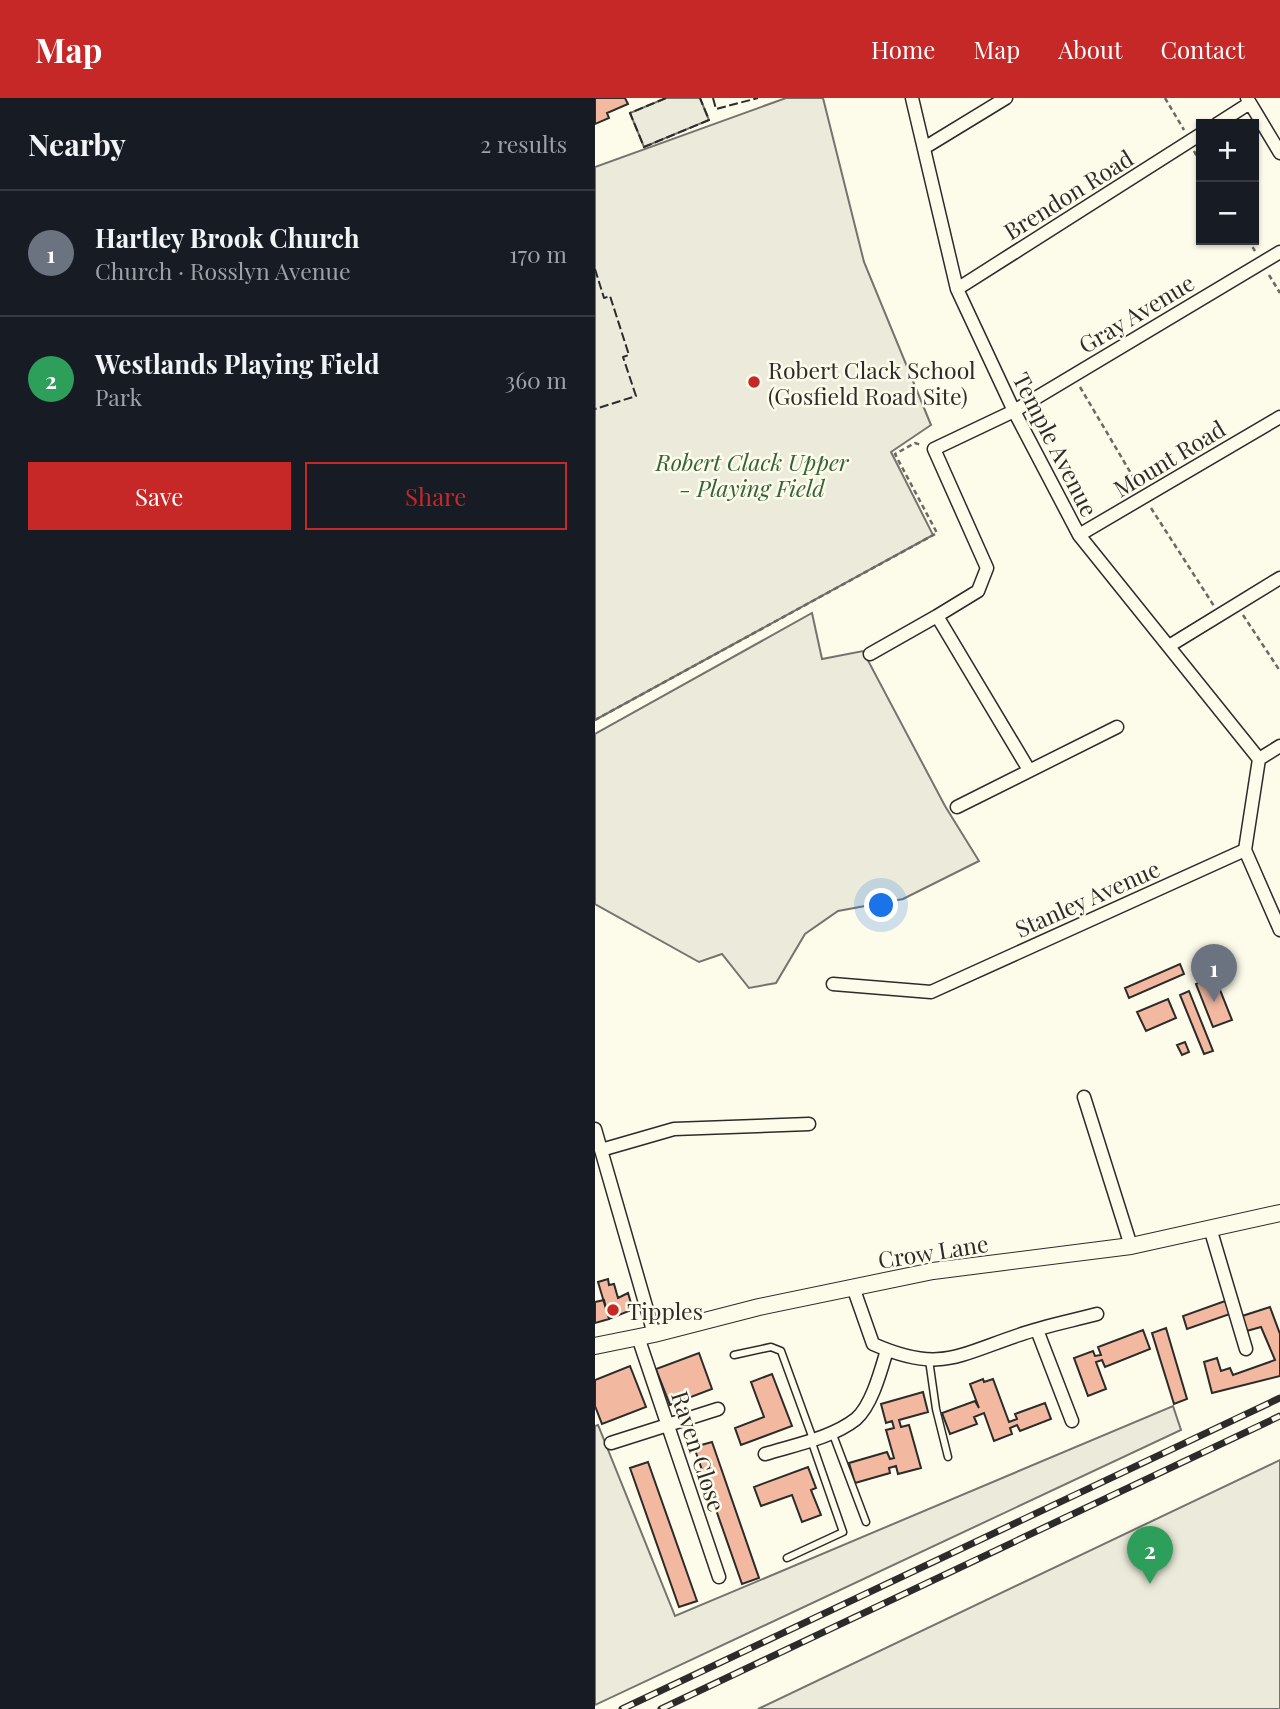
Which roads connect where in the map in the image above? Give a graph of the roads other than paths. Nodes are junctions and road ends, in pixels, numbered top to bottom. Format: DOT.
graph roads {
  1 [pos="912,98"];
  2 [pos="1006,98"];
  3 [pos="1249,100"];
  4 [pos="1224,119"];
  5 [pos="1196,137"];
  6 [pos="924,148"];
  7 [pos="1280,153"];
  8 [pos="1280,252"];
  9 [pos="957,289"];
  10 [pos="1014,411"];
  11 [pos="1280,417"];
  12 [pos="1079,536"];
  13 [pos="1280,578"];
  14 [pos="937,616"];
  15 [pos="1169,646"];
  16 [pos="870,654"];
  17 [pos="1117,726"];
  18 [pos="1280,746"];
  19 [pos="1259,759"];
  20 [pos="1029,770"];
  21 [pos="957,807"];
  22 [pos="1245,850"];
  23 [pos="1280,930"];
  24 [pos="833,984"];
  25 [pos="1084,1097"];
  26 [pos="809,1124"];
  27 [pos="595,1129"];
  28 [pos="601,1150"];
  29 [pos="1280,1213"];
  30 [pos="1210,1228"];
  31 [pos="1131,1246"];
  32 [pos="853,1287"];
  33 [pos="1097,1314"];
  34 [pos="1037,1330"];
  35 [pos="646,1336"];
  36 [pos="595,1346"];
  37 [pos="1246,1349"];
  38 [pos="887,1350"];
  39 [pos="734,1355"];
  40 [pos="929,1360"];
  41 [pos="718,1409"];
  42 [pos="1072,1421"];
  43 [pos="669,1426"];
  44 [pos="832,1432"];
  45 [pos="812,1439"];
  46 [pos="611,1443"];
  47 [pos="765,1454"];
  48 [pos="948,1457"];
  49 [pos="866,1522"];
  50 [pos="787,1558"];
  51 [pos="719,1577"];
  1 -- 6 [label="street, Temple Avenue"];
  2 -- 6 [label="street"];
  3 -- 4 [label="street"];
  3 -- 7 [label="street"];
  5 -- 9 [label="street, Brendon Road"];
  6 -- 9 [label="street, Temple Avenue"];
  8 -- 10 [label="street, Gray Avenue"];
  9 -- 10 [label="street, Temple Avenue"];
  10 -- 12 [label="street, Temple Avenue"];
  10 -- 14 [label="street, Gray Avenue"];
  11 -- 12 [label="street, Mount Road"];
  12 -- 15 [label="street, Temple Avenue"];
  13 -- 15 [label="street"];
  14 -- 16 [label="street"];
  14 -- 20 [label="street"];
  15 -- 19 [label="street, Temple Avenue"];
  17 -- 20 [label="street"];
  18 -- 19 [label="street"];
  19 -- 22 [label="street"];
  20 -- 21 [label="street"];
  22 -- 23 [label="street"];
  22 -- 24 [label="street, Stanley Avenue"];
  25 -- 31 [label="street"];
  26 -- 28 [label="street"];
  27 -- 28 [label="street, Raven Close"];
  28 -- 35 [label="street, Raven Close"];
  29 -- 30 [label="street, Crow Lane"];
  30 -- 31 [label="street, Crow Lane"];
  30 -- 37 [label="street"];
  31 -- 32 [label="street, Crow Lane"];
  32 -- 35 [label="street, Crow Lane"];
  32 -- 38 [label="street"];
  33 -- 34 [label="street"];
  34 -- 40 [label="street"];
  34 -- 42 [label="street"];
  35 -- 36 [label="street, Crow Lane"];
  35 -- 43 [label="street, Raven Close"];
  38 -- 40 [label="street"];
  38 -- 44 [label="street"];
  39 -- 45 [label="lane"];
  40 -- 48 [label="lane"];
  41 -- 43 [label="street"];
  43 -- 46 [label="street"];
  43 -- 51 [label="street, Raven Close"];
  44 -- 45 [label="street"];
  44 -- 49 [label="lane"];
  45 -- 47 [label="street"];
  45 -- 50 [label="lane"];
}
